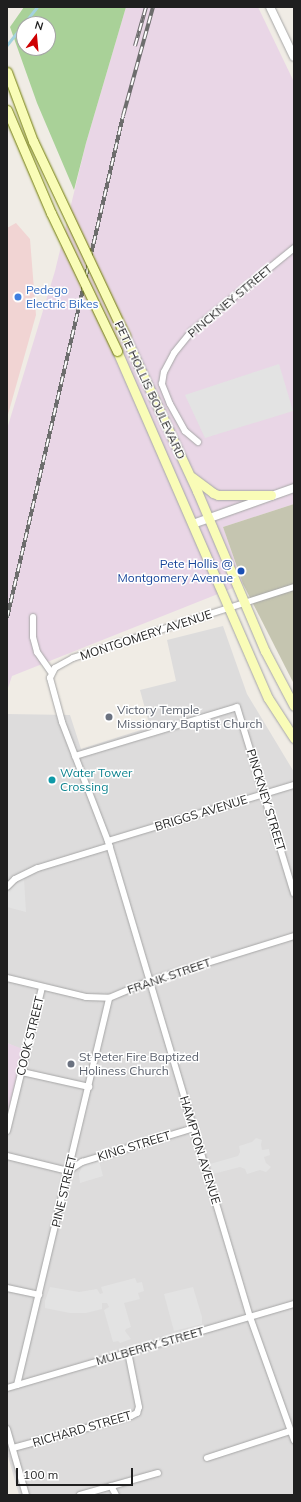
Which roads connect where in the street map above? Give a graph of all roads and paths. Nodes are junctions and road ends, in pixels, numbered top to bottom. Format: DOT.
graph roads {
  1 [pos="270,7"];
  2 [pos="294,57"];
  3 [pos="7,72"];
  4 [pos="7,110"];
  5 [pos="294,248"];
  6 [pos="198,442"];
  7 [pos="187,472"];
  8 [pos="294,488"];
  9 [pos="271,495"];
  10 [pos="208,518"];
  11 [pos="193,524"];
  12 [pos="294,588"];
  13 [pos="244,603"];
  14 [pos="228,608"];
  15 [pos="33,617"];
  16 [pos="52,672"];
  17 [pos="290,692"];
  18 [pos="294,706"];
  19 [pos="294,738"];
  20 [pos="75,756"];
  21 [pos="294,785"];
  22 [pos="263,794"];
  23 [pos="109,843"];
  24 [pos="7,887"];
  25 [pos="294,893"];
  26 [pos="294,936"];
  27 [pos="7,978"];
  28 [pos="149,981"];
  29 [pos="42,987"];
  30 [pos="109,998"];
  31 [pos="22,1072"];
  32 [pos="89,1087"];
  33 [pos="194,1128"];
  34 [pos="7,1131"];
  35 [pos="7,1156"];
  36 [pos="68,1171"];
  37 [pos="7,1288"];
  38 [pos="39,1295"];
  39 [pos="294,1304"];
  40 [pos="250,1317"];
  41 [pos="128,1352"];
  42 [pos="17,1385"];
  43 [pos="7,1388"];
  44 [pos="7,1429"];
  45 [pos="290,1431"];
  46 [pos="294,1440"];
  47 [pos="13,1448"];
  48 [pos="207,1458"];
  49 [pos="158,1473"];
  50 [pos="111,1486"];
  51 [pos="26,1495"];
  52 [pos="80,1495"];
  53 [pos="116,1495"];
  1 -- 2 [label="street"];
  3 -- 7 [label="main road, PETE HOLLIS BOULEVARD, bridge"];
  4 -- 11 [label="main road, PETE HOLLIS BOULEVARD, bridge"];
  5 -- 6 [label="street, PINCKNEY STREET"];
  7 -- 9 [label="main road"];
  7 -- 10 [label="main road, PETE HOLLIS BOULEVARD"];
  8 -- 9 [label="street"];
  9 -- 10 [label="street"];
  10 -- 11 [label="street"];
  10 -- 13 [label="main road, PETE HOLLIS BOULEVARD"];
  11 -- 14 [label="main road, PETE HOLLIS BOULEVARD"];
  12 -- 13 [label="street, MONTGOMERY AVENUE"];
  13 -- 14 [label="street, MONTGOMERY AVENUE"];
  13 -- 17 [label="main road, PETE HOLLIS BOULEVARD"];
  14 -- 16 [label="street, MONTGOMERY AVENUE"];
  14 -- 19 [label="main road, PETE HOLLIS BOULEVARD"];
  15 -- 16 [label="street"];
  16 -- 20 [label="street, HAMPTON AVENUE"];
  17 -- 18 [label="main road, PETE HOLLIS BOULEVARD"];
  20 -- 22 [label="street, PINCKNEY STREET"];
  20 -- 23 [label="street, HAMPTON AVENUE"];
  21 -- 22 [label="street, BRIGGS AVENUE"];
  22 -- 23 [label="street, BRIGGS AVENUE"];
  22 -- 25 [label="street, PINCKNEY STREET"];
  23 -- 24 [label="street, BRIGGS AVENUE"];
  23 -- 28 [label="street, HAMPTON AVENUE"];
  26 -- 28 [label="street, FRANK STREET"];
  27 -- 29 [label="street, FRANK STREET"];
  28 -- 30 [label="street, FRANK STREET"];
  28 -- 33 [label="street, HAMPTON AVENUE"];
  29 -- 30 [label="street, FRANK STREET"];
  29 -- 31 [label="street, COOK STREET"];
  30 -- 32 [label="street, PINE STREET"];
  31 -- 32 [label="street"];
  31 -- 34 [label="street, COOK STREET"];
  32 -- 36 [label="street, PINE STREET"];
  33 -- 36 [label="street, KING STREET"];
  33 -- 40 [label="street, HAMPTON AVENUE"];
  35 -- 36 [label="street"];
  36 -- 38 [label="street, PINE STREET"];
  37 -- 38 [label="street"];
  38 -- 42 [label="street, PINE STREET"];
  39 -- 40 [label="street, MULBERRY STREET"];
  40 -- 41 [label="street, MULBERRY STREET"];
  40 -- 45 [label="street, HAMPTON AVENUE"];
  41 -- 42 [label="street, MULBERRY STREET"];
  41 -- 47 [label="street, RICHARD STREET"];
  42 -- 43 [label="street, MULBERRY STREET"];
  44 -- 47 [label="street"];
  45 -- 46 [label="street, HAMPTON AVENUE"];
  45 -- 48 [label="street"];
  47 -- 51 [label="street"];
  49 -- 50 [label="street"];
  50 -- 52 [label="street"];
  50 -- 53 [label="street"];
}
